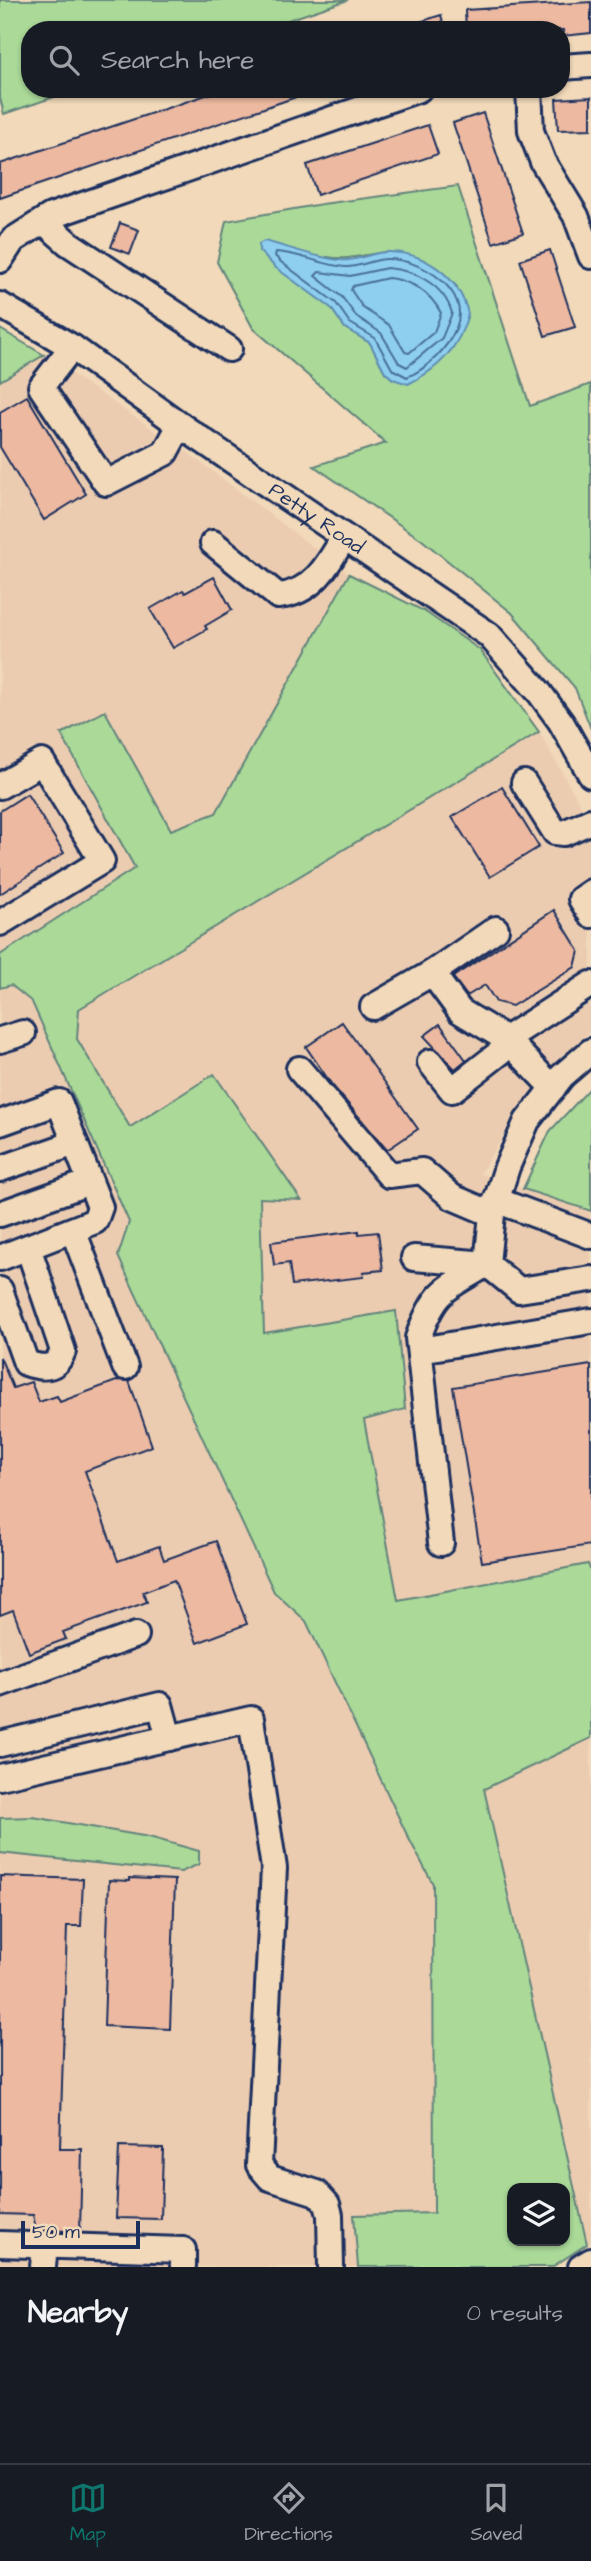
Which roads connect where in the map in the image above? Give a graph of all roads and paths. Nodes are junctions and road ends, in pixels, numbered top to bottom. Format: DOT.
graph roads {
  1 [pos="591,65"];
  2 [pos="570,66"];
  3 [pos="393,98"];
  4 [pos="529,98"];
  5 [pos="86,204"];
  6 [pos="43,221"];
  7 [pos="73,246"];
  8 [pos="591,256"];
  9 [pos="0,260"];
  10 [pos="0,305"];
  11 [pos="72,347"];
  12 [pos="229,349"];
  13 [pos="180,425"];
  14 [pos="344,537"];
  15 [pos="213,543"];
  16 [pos="591,775"];
  17 [pos="524,783"];
  18 [pos="0,786"];
  19 [pos="591,821"];
  20 [pos="591,892"];
  21 [pos="591,915"];
  22 [pos="0,923"];
  23 [pos="496,929"];
  24 [pos="432,973"];
  25 [pos="591,984"];
  26 [pos="373,1007"];
  27 [pos="509,1042"];
  28 [pos="591,1051"];
  29 [pos="430,1062"];
  30 [pos="299,1069"];
  31 [pos="553,1088"];
  32 [pos="0,1123"];
  33 [pos="75,1143"];
  34 [pos="0,1169"];
  35 [pos="90,1182"];
  36 [pos="494,1207"];
  37 [pos="0,1214"];
  38 [pos="73,1230"];
  39 [pos="591,1236"];
  40 [pos="28,1247"];
  41 [pos="0,1258"];
  42 [pos="414,1258"];
  43 [pos="487,1264"];
  44 [pos="591,1279"];
  45 [pos="0,1290"];
  46 [pos="591,1321"];
  47 [pos="420,1350"];
  48 [pos="125,1367"];
  49 [pos="440,1543"];
  50 [pos="136,1635"];
  51 [pos="0,1684"];
  52 [pos="169,1738"];
  53 [pos="0,1744"];
  54 [pos="0,1777"];
  55 [pos="0,2244"];
  56 [pos="44,2256"];
  57 [pos="591,2261"];
  58 [pos="183,2267"];
  59 [pos="331,2267"];
  60 [pos="581,2267"];
  1 -- 2 [label="street"];
  3 -- 5 [label="street"];
  4 -- 8 [label="street"];
  5 -- 6 [label="street"];
  5 -- 7 [label="street"];
  6 -- 7 [label="street"];
  6 -- 9 [label="street"];
  7 -- 12 [label="street"];
  10 -- 11 [label="street, Petty Road"];
  11 -- 13 [label="street, Petty Road"];
  11 -- 13 [label="street"];
  13 -- 14 [label="street, Petty Road"];
  14 -- 15 [label="street"];
  14 -- 16 [label="street, Petty Road"];
  17 -- 19 [label="street"];
  18 -- 22 [label="street"];
  20 -- 21 [label="street"];
  23 -- 24 [label="street"];
  24 -- 26 [label="street"];
  24 -- 27 [label="street"];
  25 -- 27 [label="street"];
  27 -- 29 [label="street"];
  27 -- 31 [label="street"];
  28 -- 31 [label="street"];
  30 -- 36 [label="street"];
  31 -- 36 [label="street"];
  32 -- 33 [label="street"];
  33 -- 34 [label="street"];
  33 -- 35 [label="street"];
  35 -- 37 [label="street"];
  35 -- 38 [label="street"];
  36 -- 39 [label="street"];
  36 -- 43 [label="street"];
  38 -- 40 [label="street"];
  38 -- 48 [label="street"];
  40 -- 41 [label="street"];
  40 -- 45 [label="street"];
  42 -- 43 [label="street"];
  43 -- 44 [label="street"];
  43 -- 47 [label="street"];
  46 -- 47 [label="street"];
  47 -- 49 [label="street"];
  50 -- 51 [label="street"];
  52 -- 53 [label="street"];
  52 -- 54 [label="street"];
  52 -- 59 [label="street"];
  55 -- 56 [label="street"];
  56 -- 58 [label="street"];
  57 -- 60 [label="street"];
}
